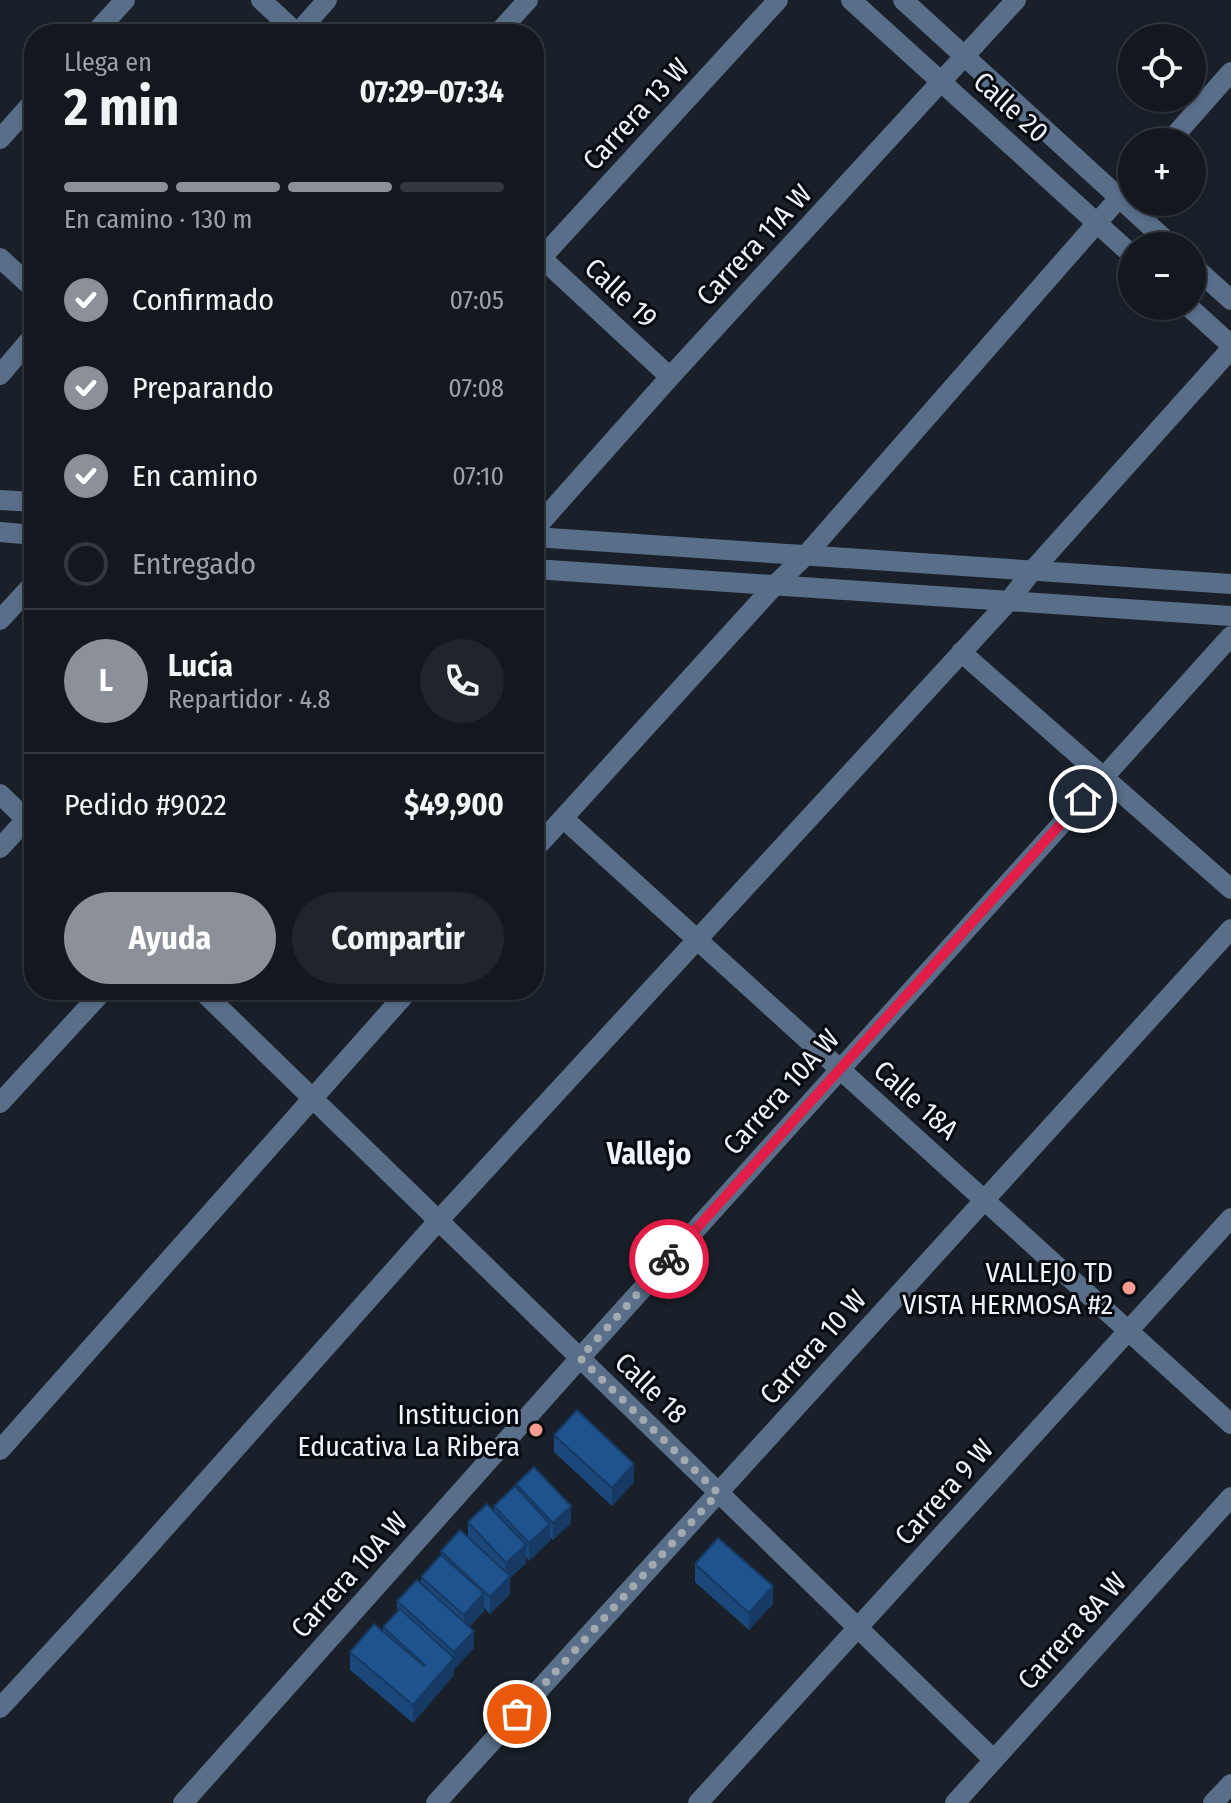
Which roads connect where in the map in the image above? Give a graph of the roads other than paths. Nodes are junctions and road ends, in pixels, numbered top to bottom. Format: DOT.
graph roads {
  1 [pos="125,0"];
  2 [pos="261,0"];
  3 [pos="327,0"];
  4 [pos="528,0"];
  5 [pos="778,0"];
  6 [pos="851,0"];
  7 [pos="903,0"];
  8 [pos="1016,0"];
  9 [pos="103,24"];
  10 [pos="287,24"];
  11 [pos="307,24"];
  12 [pos="506,24"];
  13 [pos="965,57"];
  14 [pos="1231,72"];
  15 [pos="942,82"];
  16 [pos="24,112"];
  17 [pos="1181,128"];
  18 [pos="0,139"];
  19 [pos="1118,183"];
  20 [pos="1118,199"];
  21 [pos="1147,216"];
  22 [pos="1096,223"];
  23 [pos="1160,232"];
  24 [pos="1118,243"];
  25 [pos="544,250"];
  26 [pos="0,258"];
  27 [pos="544,266"];
  28 [pos="1206,278"];
  29 [pos="24,280"];
  30 [pos="1231,300"];
  31 [pos="1203,320"];
  32 [pos="24,347"];
  33 [pos="1231,347"];
  34 [pos="0,375"];
  35 [pos="670,377"];
  36 [pos="0,500"];
  37 [pos="24,501"];
  38 [pos="544,519"];
  39 [pos="0,532"];
  40 [pos="24,534"];
  41 [pos="544,538"];
  42 [pos="806,555"];
  43 [pos="544,570"];
  44 [pos="1032,571"];
  45 [pos="1231,584"];
  46 [pos="775,585"];
  47 [pos="24,594"];
  48 [pos="1009,601"];
  49 [pos="1231,616"];
  50 [pos="0,620"];
  51 [pos="1231,636"];
  52 [pos="961,652"];
  53 [pos="1103,777"];
  54 [pos="0,794"];
  55 [pos="24,813"];
  56 [pos="563,818"];
  57 [pos="24,826"];
  58 [pos="544,839"];
  59 [pos="0,848"];
  60 [pos="1231,889"];
  61 [pos="1231,929"];
  62 [pos="698,940"];
  63 [pos="95,1000"];
  64 [pos="211,1000"];
  65 [pos="400,1000"];
  66 [pos="840,1069"];
  67 [pos="312,1098"];
  68 [pos="0,1103"];
  69 [pos="984,1200"];
  70 [pos="1231,1218"];
  71 [pos="439,1220"];
  72 [pos="1128,1331"];
  73 [pos="580,1358"];
  74 [pos="1231,1424"];
  75 [pos="0,1450"];
  76 [pos="718,1493"];
  77 [pos="1231,1497"];
  78 [pos="858,1628"];
  79 [pos="0,1708"];
  80 [pos="994,1760"];
  81 [pos="1231,1784"];
  82 [pos="183,1803"];
  83 [pos="436,1803"];
  84 [pos="698,1803"];
  85 [pos="955,1803"];
  86 [pos="1213,1803"];
  1 -- 9 [label="street"];
  2 -- 10 [label="street"];
  3 -- 11 [label="street"];
  4 -- 12 [label="street"];
  5 -- 25 [label="street, Carrera 13 W"];
  6 -- 15 [label="street, Calle 20"];
  7 -- 13 [label="street, Calle 20"];
  8 -- 13 [label="street, Carrera 11A W"];
  13 -- 15 [label="street, Carrera 11A W"];
  13 -- 19 [label="street, Calle 20"];
  14 -- 17 [label="street"];
  15 -- 22 [label="street, Calle 20"];
  15 -- 35 [label="street, Carrera 11A W"];
  16 -- 18 [label="street"];
  20 -- 22 [label="street"];
  21 -- 23 [label="street, Calle 20"];
  22 -- 24 [label="street, Calle 20"];
  22 -- 42 [label="street"];
  26 -- 29 [label="street"];
  27 -- 35 [label="street, Calle 19"];
  28 -- 30 [label="street"];
  31 -- 33 [label="street"];
  32 -- 34 [label="street"];
  33 -- 44 [label="street"];
  35 -- 38 [label="street, Carrera 11A W"];
  36 -- 37 [label="street"];
  39 -- 40 [label="street"];
  41 -- 42 [label="street"];
  42 -- 44 [label="street"];
  42 -- 46 [label="street"];
  43 -- 46 [label="street"];
  44 -- 45 [label="street"];
  44 -- 48 [label="street"];
  46 -- 48 [label="street"];
  46 -- 56 [label="street"];
  47 -- 50 [label="street"];
  48 -- 49 [label="street"];
  48 -- 52 [label="street"];
  51 -- 53 [label="street, Carrera 10A W"];
  52 -- 53 [label="street"];
  52 -- 62 [label="street"];
  53 -- 60 [label="street"];
  53 -- 66 [label="street, Carrera 10A W"];
  54 -- 55 [label="street"];
  56 -- 58 [label="street"];
  56 -- 62 [label="street, Calle 18A"];
  57 -- 59 [label="street"];
  61 -- 69 [label="street, Carrera 10 W"];
  62 -- 66 [label="street, Calle 18A"];
  62 -- 71 [label="street"];
  63 -- 68 [label="street"];
  64 -- 67 [label="street, Calle 18"];
  65 -- 67 [label="street"];
  66 -- 69 [label="street, Calle 18A"];
  66 -- 73 [label="street, Carrera 10A W"];
  67 -- 71 [label="street, Calle 18"];
  67 -- 75 [label="street"];
  69 -- 72 [label="street, Calle 18A"];
  69 -- 76 [label="street, Carrera 10 W"];
  70 -- 72 [label="street, Carrera 9 W"];
  71 -- 73 [label="street, Calle 18"];
  71 -- 79 [label="street"];
  72 -- 74 [label="street, Calle 18A"];
  72 -- 78 [label="street, Carrera 9 W"];
  73 -- 76 [label="street, Calle 18"];
  73 -- 82 [label="street, Carrera 10A W"];
  76 -- 78 [label="street, Calle 18"];
  76 -- 83 [label="street, Carrera 10 W"];
  77 -- 80 [label="street, Carrera 8A W"];
  78 -- 80 [label="street, Calle 18"];
  78 -- 84 [label="street, Carrera 9 W"];
  80 -- 85 [label="street, Carrera 8A W"];
  81 -- 86 [label="street"];
}
